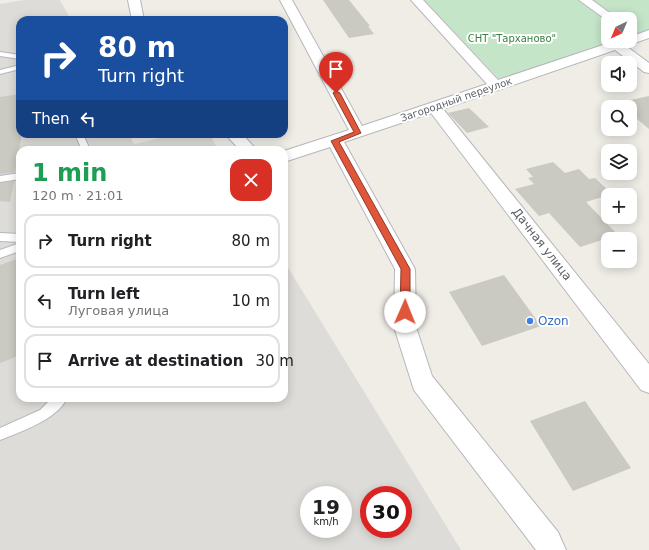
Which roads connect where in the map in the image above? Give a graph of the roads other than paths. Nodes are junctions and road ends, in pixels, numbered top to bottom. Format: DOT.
graph roads {
  1 [pos="134,0"];
  2 [pos="286,0"];
  3 [pos="417,0"];
  4 [pos="585,0"];
  5 [pos="602,12"];
  6 [pos="137,16"];
  7 [pos="637,47"];
  8 [pos="604,48"];
  9 [pos="0,54"];
  10 [pos="16,56"];
  11 [pos="16,67"];
  12 [pos="649,69"];
  13 [pos="0,72"];
  14 [pos="496,86"];
  15 [pos="434,107"];
  16 [pos="358,133"];
  17 [pos="237,138"];
  18 [pos="335,141"];
  19 [pos="246,146"];
  20 [pos="288,156"];
  21 [pos="16,177"];
  22 [pos="0,179"];
  23 [pos="0,236"];
  24 [pos="16,238"];
  25 [pos="16,248"];
  26 [pos="0,254"];
  27 [pos="649,382"];
  28 [pos="57,402"];
  29 [pos="0,434"];
  30 [pos="552,550"];
  1 -- 6 [label="street"];
  2 -- 16 [label="street"];
  3 -- 14 [label="street"];
  4 -- 5 [label="street"];
  7 -- 12 [label="street"];
  8 -- 14 [label="street, Загородный переулок"];
  9 -- 10 [label="lane"];
  11 -- 13 [label="lane"];
  14 -- 15 [label="street, Загородный переулок"];
  15 -- 16 [label="street, Загородный переулок"];
  15 -- 27 [label="street, Дачная улица"];
  16 -- 18 [label="street, Загородный переулок"];
  17 -- 19 [label="street"];
  18 -- 20 [label="street, Загородный переулок"];
  18 -- 30 [label="street"];
  21 -- 22 [label="lane"];
  23 -- 24 [label="lane"];
  25 -- 26 [label="lane"];
  28 -- 29 [label="lane"];
}
